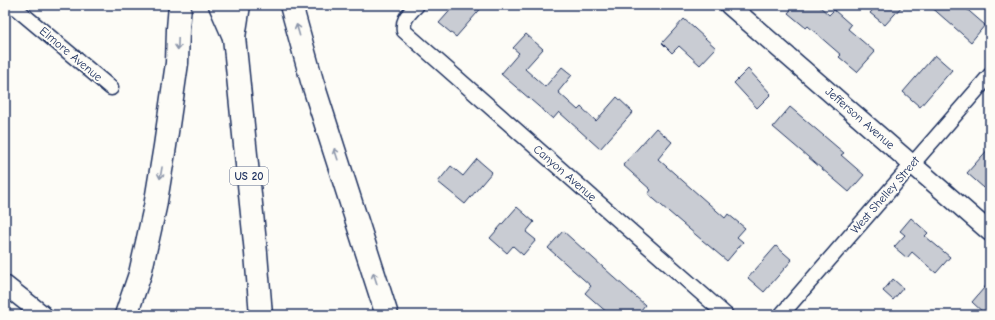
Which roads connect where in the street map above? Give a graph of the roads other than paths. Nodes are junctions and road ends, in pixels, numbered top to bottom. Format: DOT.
graph roads {
  1 [pos="12,5"];
  2 [pos="180,5"];
  3 [pos="220,5"];
  4 [pos="239,5"];
  5 [pos="291,5"];
  6 [pos="417,5"];
  7 [pos="729,5"];
  8 [pos="234,37"];
  9 [pos="990,75"];
  10 [pos="111,88"];
  11 [pos="913,164"];
  12 [pos="990,232"];
  13 [pos="5,286"];
  14 [pos="125,312"];
  15 [pos="43,315"];
  16 [pos="261,315"];
  17 [pos="387,315"];
  18 [pos="726,315"];
  19 [pos="781,315"];
  1 -- 10 [label="street, Elmore Avenue"];
  2 -- 14 [label="highway, one-way"];
  3 -- 8 [label="highway, US 20"];
  4 -- 8 [label="highway, US 20"];
  17 -- 5 [label="highway, one-way"];
  6 -- 18 [label="street, Canyon Avenue"];
  7 -- 11 [label="street, Jefferson Avenue"];
  8 -- 16 [label="highway, US 20"];
  9 -- 11 [label="street, West Shelley Street"];
  11 -- 12 [label="street, Jefferson Avenue"];
  11 -- 19 [label="street, West Shelley Street"];
  13 -- 15 [label="street"];
}
